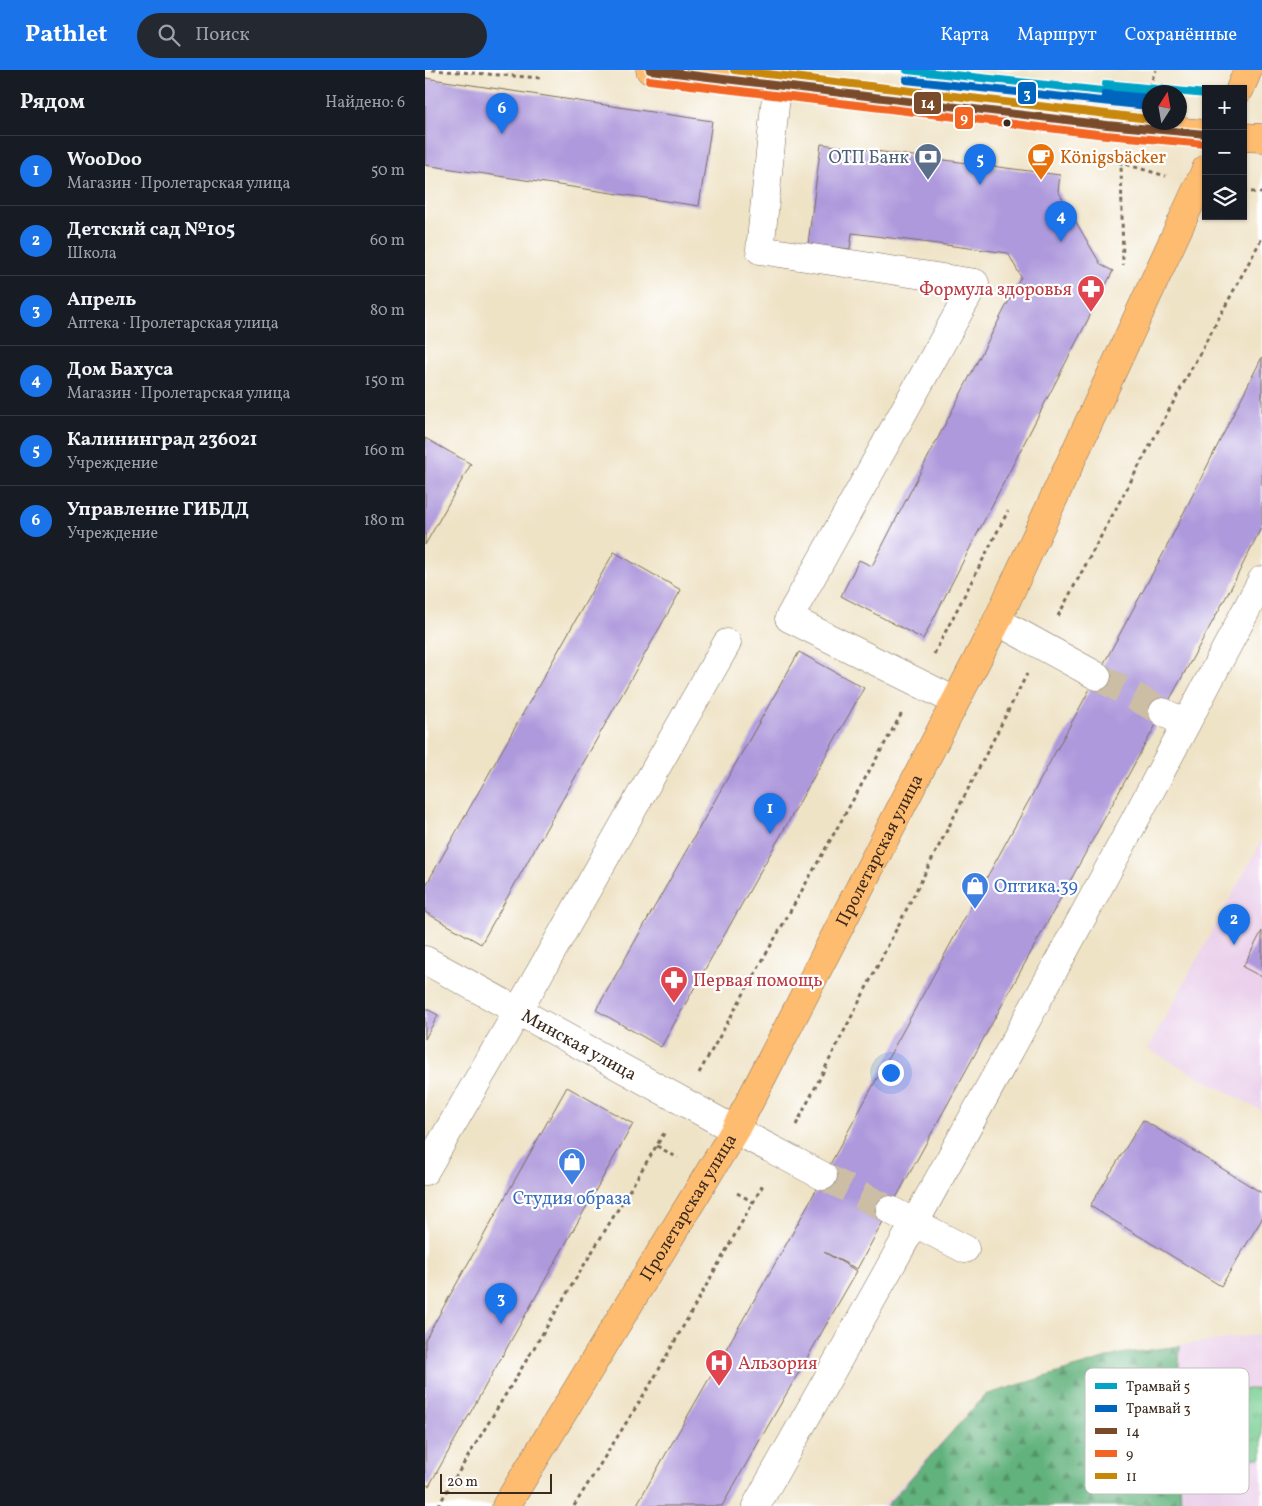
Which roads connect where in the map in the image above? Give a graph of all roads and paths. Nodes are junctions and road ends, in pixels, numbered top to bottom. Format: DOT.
graph roads {
  1 [pos="432,70"];
  2 [pos="650,70"];
  3 [pos="1248,70"];
  4 [pos="541,78"];
  5 [pos="780,78"];
  6 [pos="1242,85"];
  7 [pos="1202,134"];
  8 [pos="1247,137"];
  9 [pos="1262,138"];
  10 [pos="1121,163"];
  11 [pos="1203,175"];
  12 [pos="1247,191"];
  13 [pos="1262,193"];
  14 [pos="1262,238"];
  15 [pos="1123,272"];
  16 [pos="1010,508"];
  17 [pos="1262,580"];
  18 [pos="997,621"];
  19 [pos="727,643"];
  20 [pos="1042,646"];
  21 [pos="1097,676"];
  22 [pos="919,683"];
  23 [pos="955,701"];
  24 [pos="425,960"];
  25 [pos="518,1011"];
  26 [pos="683,1102"];
  27 [pos="735,1130"];
  28 [pos="781,1154"];
  29 [pos="425,1171"];
  30 [pos="823,1176"];
  31 [pos="890,1210"];
  32 [pos="916,1223"];
  33 [pos="965,1249"];
  34 [pos="438,1506"];
  35 [pos="506,1506"];
  36 [pos="574,1506"];
  37 [pos="757,1506"];
  1 -- 4 [label="path"];
  2 -- 5 [label="main road"];
  3 -- 6 [label="main road"];
  5 -- 7 [label="main road"];
  5 -- 22 [label="street"];
  8 -- 9 [label="main road"];
  10 -- 15 [label="path"];
  11 -- 18 [label="main road, Пролетарская улица"];
  12 -- 13 [label="path"];
  14 -- 20 [label="path"];
  16 -- 22 [label="path"];
  17 -- 32 [label="street"];
  18 -- 20 [label="street"];
  18 -- 23 [label="main road, Пролетарская улица"];
  19 -- 25 [label="street"];
  20 -- 21 [label="street"];
  20 -- 28 [label="path"];
  22 -- 23 [label="street"];
  22 -- 26 [label="path"];
  23 -- 27 [label="main road, Пролетарская улица"];
  24 -- 25 [label="street, Минская улица"];
  25 -- 26 [label="street, Минская улица"];
  25 -- 29 [label="street"];
  26 -- 27 [label="street, Минская улица"];
  26 -- 34 [label="path"];
  27 -- 28 [label="street, Минская улица"];
  27 -- 35 [label="main road, Пролетарская улица"];
  28 -- 30 [label="street, Минская улица"];
  28 -- 36 [label="path"];
  31 -- 32 [label="street"];
  32 -- 33 [label="street"];
  32 -- 37 [label="street"];
}
